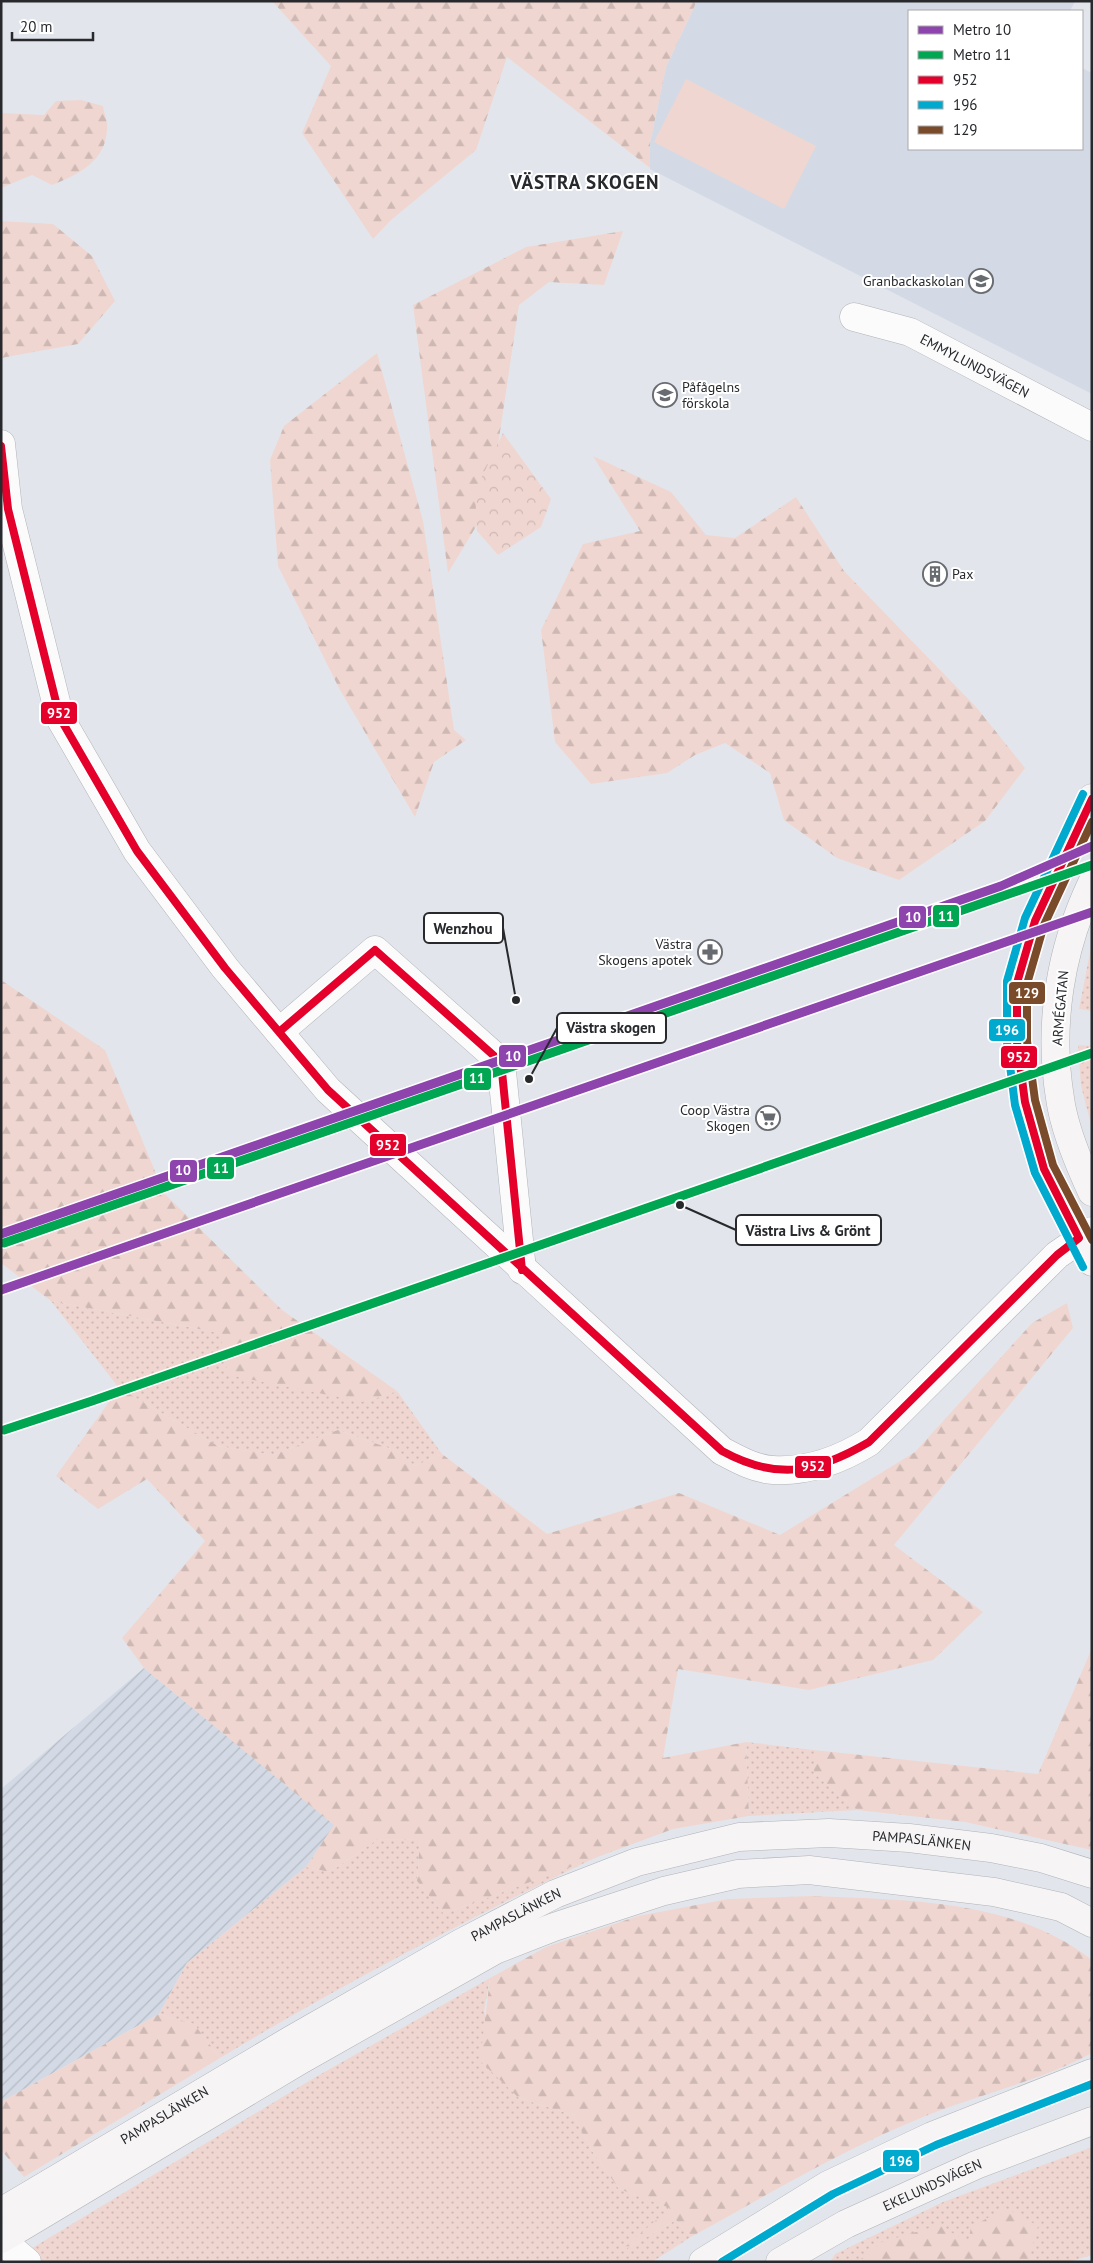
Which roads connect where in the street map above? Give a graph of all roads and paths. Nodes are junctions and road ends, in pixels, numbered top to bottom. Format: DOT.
graph roads {
  1 [pos="854,317"];
  2 [pos="1092,427"];
  3 [pos="1,444"];
  4 [pos="1092,798"];
  5 [pos="1092,883"];
  6 [pos="279,1032"];
  7 [pos="1092,1192"];
  8 [pos="1086,1234"];
  9 [pos="1092,1262"];
  10 [pos="522,1270"];
  11 [pos="1092,1874"];
  12 [pos="1092,1923"];
  13 [pos="297,2050"];
  14 [pos="1092,2073"];
  15 [pos="1092,2122"];
  16 [pos="1,2212"];
  17 [pos="1,2240"];
  18 [pos="27,2262"];
  19 [pos="702,2262"];
  20 [pos="780,2262"];
  1 -- 2 [label="street, EMMYLUNDSVÄGEN"];
  3 -- 6 [label="street"];
  4 -- 8 [label="main road"];
  5 -- 7 [label="main road, ARMÉGATAN"];
  6 -- 10 [label="street"];
  6 -- 10 [label="street"];
  8 -- 9 [label="main road"];
  8 -- 10 [label="street"];
  11 -- 13 [label="main road, PAMPASLÄNKEN"];
  12 -- 13 [label="main road, PAMPASLÄNKEN"];
  13 -- 16 [label="main road, PAMPASLÄNKEN"];
  13 -- 17 [label="main road, PAMPASLÄNKEN"];
  14 -- 19 [label="main road"];
  15 -- 20 [label="main road, EKELUNDSVÄGEN"];
  17 -- 18 [label="street"];
}
